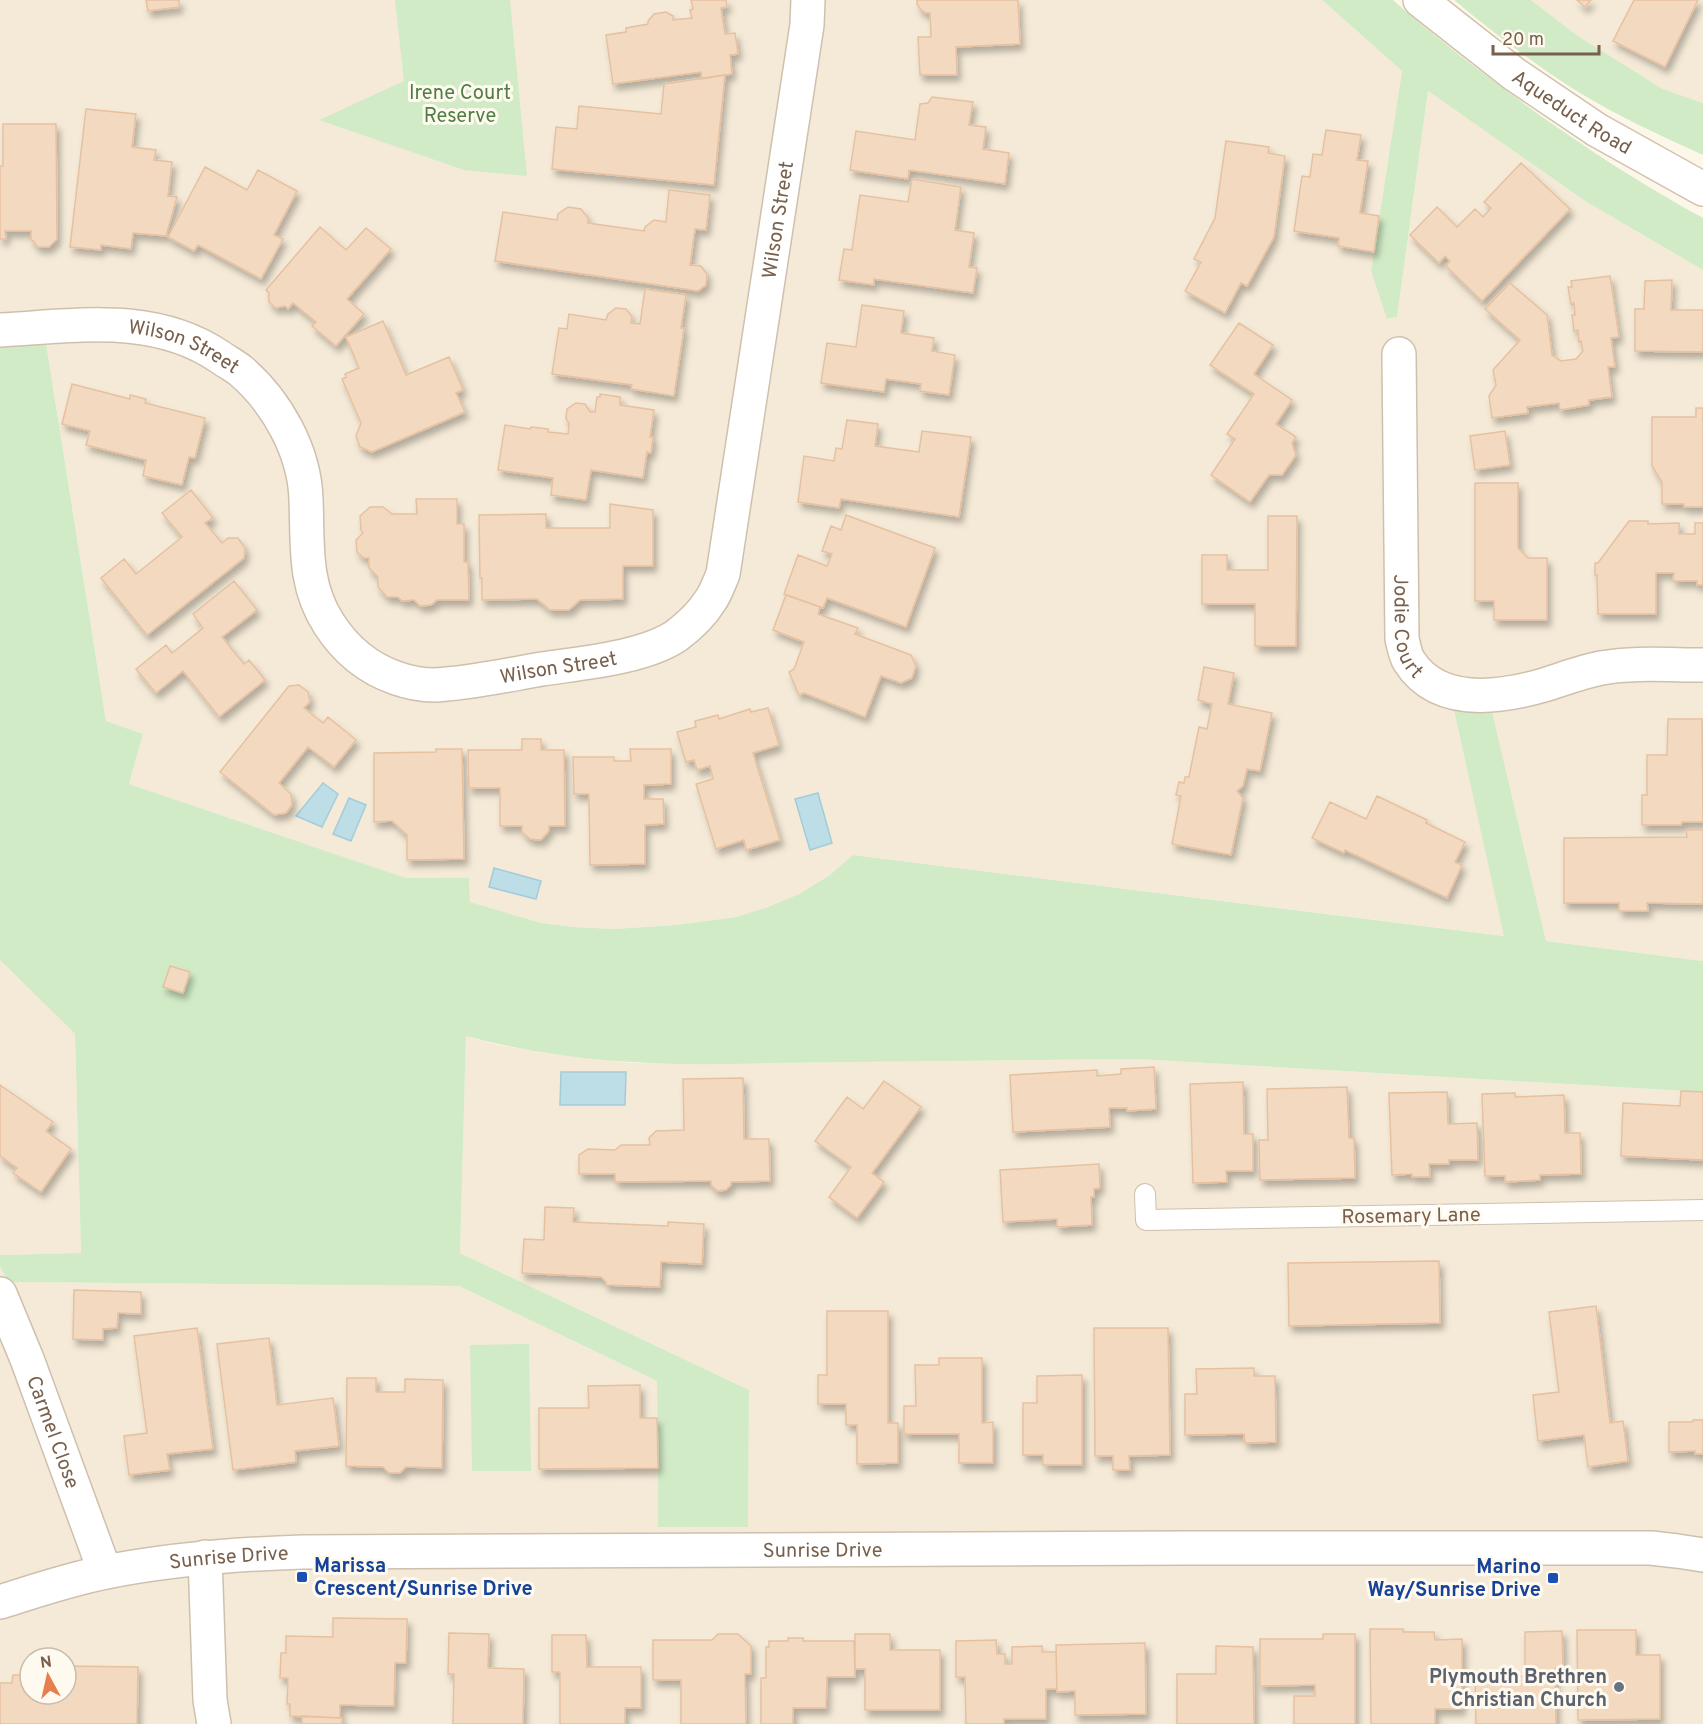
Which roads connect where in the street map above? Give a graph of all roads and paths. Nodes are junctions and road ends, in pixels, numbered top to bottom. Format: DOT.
graph roads {
  1 [pos="808,0"];
  2 [pos="1420,0"];
  3 [pos="1703,189"];
  4 [pos="0,330"];
  5 [pos="1399,354"];
  6 [pos="1703,665"];
  7 [pos="1145,1194"];
  8 [pos="1703,1210"];
  9 [pos="0,1294"];
  10 [pos="1703,1537"];
  11 [pos="1651,1548"];
  12 [pos="1703,1556"];
  13 [pos="205,1557"];
  14 [pos="105,1572"];
  15 [pos="0,1602"];
  16 [pos="214,1724"];
  1 -- 4 [label="street, Wilson Street"];
  2 -- 3 [label="street, Aqueduct Road"];
  5 -- 6 [label="street, Jodie Court"];
  7 -- 8 [label="lane, Rosemary Lane"];
  9 -- 14 [label="street, Carmel Close"];
  10 -- 11 [label="street, Sunrise Drive"];
  11 -- 12 [label="street, Sunrise Drive"];
  11 -- 13 [label="street, Sunrise Drive"];
  13 -- 14 [label="street, Sunrise Drive"];
  13 -- 16 [label="street"];
  14 -- 15 [label="street, Sunrise Drive"];
}
